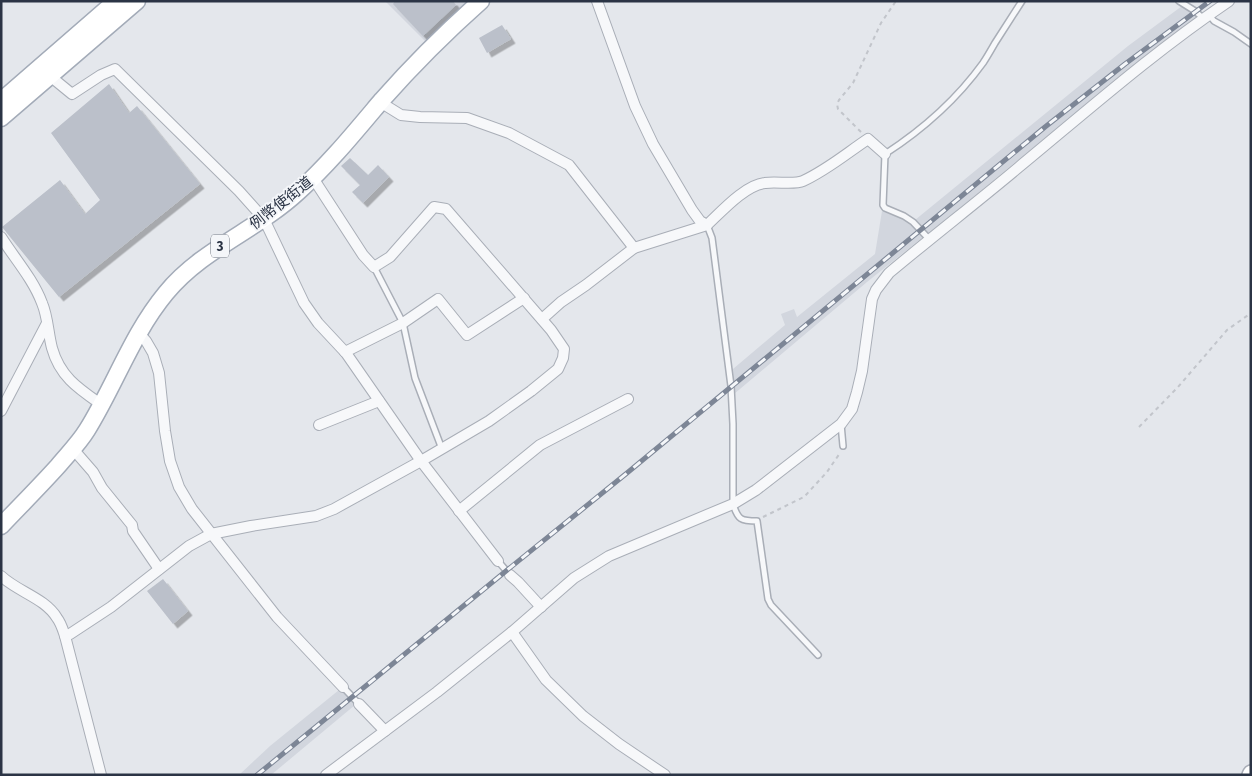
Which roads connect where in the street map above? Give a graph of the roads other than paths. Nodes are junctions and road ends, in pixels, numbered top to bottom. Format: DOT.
graph roads {
  1 [pos="116,1"];
  2 [pos="137,1"];
  3 [pos="481,1"];
  4 [pos="597,1"];
  5 [pos="1022,1"];
  6 [pos="1179,1"];
  7 [pos="1229,1"];
  8 [pos="1207,17"];
  9 [pos="1251,44"];
  10 [pos="50,76"];
  11 [pos="1,101"];
  12 [pos="380,102"];
  13 [pos="1,118"];
  14 [pos="885,154"];
  15 [pos="313,178"];
  16 [pos="264,219"];
  17 [pos="707,225"];
  18 [pos="1,237"];
  19 [pos="930,239"];
  20 [pos="634,248"];
  21 [pos="374,267"];
  22 [pos="524,298"];
  23 [pos="542,319"];
  24 [pos="47,323"];
  25 [pos="403,323"];
  26 [pos="138,332"];
  27 [pos="345,352"];
  28 [pos="628,399"];
  29 [pos="379,401"];
  30 [pos="102,405"];
  31 [pos="1,411"];
  32 [pos="841,424"];
  33 [pos="319,425"];
  34 [pos="843,446"];
  35 [pos="73,449"];
  36 [pos="442,449"];
  37 [pos="421,462"];
  38 [pos="733,504"];
  39 [pos="459,510"];
  40 [pos="1,526"];
  41 [pos="212,534"];
  42 [pos="498,561"];
  43 [pos="159,569"];
  44 [pos="510,575"];
  45 [pos="1,576"];
  46 [pos="542,607"];
  47 [pos="512,632"];
  48 [pos="66,636"];
  49 [pos="818,655"];
  50 [pos="344,687"];
  51 [pos="360,704"];
  52 [pos="385,731"];
  53 [pos="101,775"];
  54 [pos="326,775"];
  55 [pos="665,775"];
  1 -- 11 [label="main road"];
  2 -- 10 [label="main road"];
  3 -- 12 [label="main road, 例幣使街道 / 3"];
  4 -- 17 [label="street"];
  5 -- 14 [label="lane"];
  6 -- 8 [label="lane"];
  7 -- 8 [label="street"];
  8 -- 9 [label="lane"];
  8 -- 19 [label="street"];
  10 -- 13 [label="main road"];
  10 -- 16 [label="street"];
  12 -- 15 [label="main road, 例幣使街道 / 3"];
  12 -- 20 [label="street"];
  14 -- 17 [label="street"];
  14 -- 19 [label="lane"];
  15 -- 16 [label="main road, 例幣使街道 / 3"];
  15 -- 21 [label="street"];
  16 -- 26 [label="main road, 例幣使街道 / 3"];
  16 -- 27 [label="street"];
  17 -- 20 [label="street"];
  17 -- 38 [label="lane"];
  18 -- 24 [label="street"];
  19 -- 32 [label="street"];
  20 -- 23 [label="street"];
  21 -- 22 [label="street"];
  21 -- 25 [label="lane"];
  22 -- 23 [label="street"];
  22 -- 25 [label="street"];
  23 -- 36 [label="street"];
  24 -- 30 [label="street"];
  24 -- 31 [label="street"];
  25 -- 27 [label="street"];
  25 -- 36 [label="lane"];
  26 -- 30 [label="main road, 例幣使街道 / 3"];
  26 -- 41 [label="street"];
  27 -- 29 [label="street"];
  28 -- 39 [label="street"];
  29 -- 33 [label="street"];
  29 -- 37 [label="street"];
  30 -- 35 [label="main road, 例幣使街道 / 3"];
  32 -- 34 [label="lane"];
  32 -- 38 [label="street"];
  35 -- 40 [label="main road, 例幣使街道 / 3"];
  35 -- 43 [label="street"];
  36 -- 37 [label="street"];
  37 -- 39 [label="street"];
  37 -- 41 [label="street"];
  38 -- 46 [label="street"];
  38 -- 49 [label="lane"];
  39 -- 42 [label="street"];
  41 -- 43 [label="street"];
  41 -- 50 [label="street"];
  42 -- 44 [label="lane"];
  43 -- 48 [label="street"];
  44 -- 46 [label="street"];
  45 -- 48 [label="street"];
  46 -- 47 [label="street"];
  47 -- 52 [label="street"];
  47 -- 55 [label="street"];
  48 -- 53 [label="street"];
  50 -- 51 [label="lane"];
  51 -- 52 [label="street"];
  52 -- 54 [label="street"];
}
